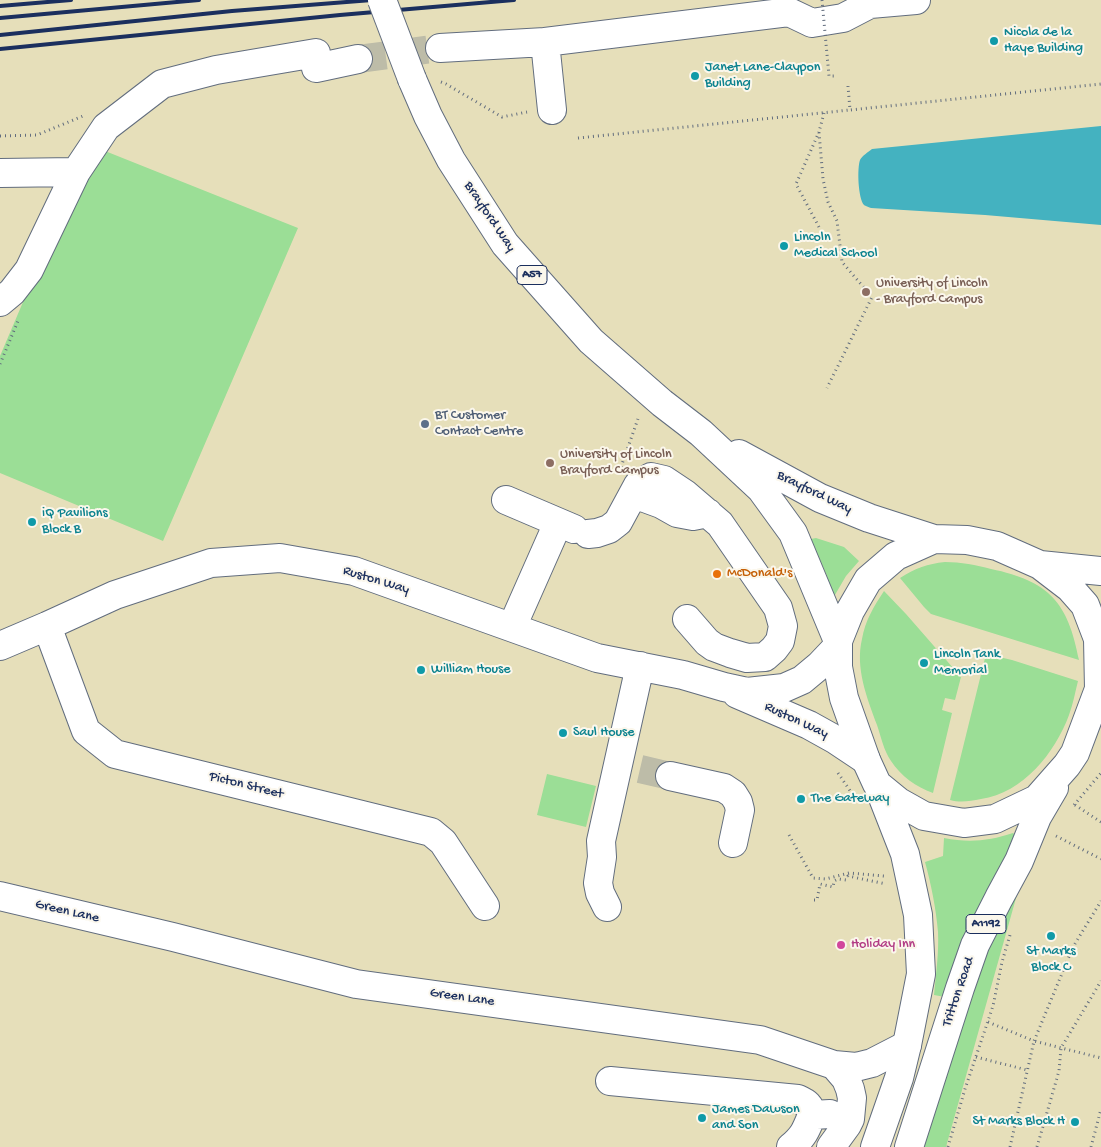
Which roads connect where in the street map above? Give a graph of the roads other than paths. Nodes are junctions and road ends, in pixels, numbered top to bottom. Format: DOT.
graph roads {
  1 [pos="382,0"];
  2 [pos="916,0"];
  3 [pos="545,42"];
  4 [pos="440,48"];
  5 [pos="358,60"];
  6 [pos="540,111"];
  7 [pos="76,172"];
  8 [pos="0,173"];
  9 [pos="6,297"];
  10 [pos="701,433"];
  11 [pos="506,500"];
  12 [pos="558,523"];
  13 [pos="934,539"];
  14 [pos="1040,564"];
  15 [pos="1101,571"];
  16 [pos="686,619"];
  17 [pos="47,626"];
  18 [pos="512,627"];
  19 [pos="838,644"];
  20 [pos="0,646"];
  21 [pos="640,666"];
  22 [pos="724,687"];
  23 [pos="1101,728"];
  24 [pos="1071,759"];
  25 [pos="670,776"];
  26 [pos="866,780"];
  27 [pos="733,843"];
  28 [pos="0,896"];
  29 [pos="485,906"];
  30 [pos="597,906"];
  31 [pos="907,1045"];
  32 [pos="834,1065"];
  33 [pos="610,1081"];
  34 [pos="851,1114"];
  35 [pos="812,1115"];
  36 [pos="791,1147"];
  37 [pos="831,1147"];
  38 [pos="875,1147"];
  39 [pos="909,1147"];
  1 -- 10 [label="main road, Brayford Way / A57, bridge"];
  2 -- 3 [label="main road"];
  3 -- 4 [label="main road"];
  3 -- 6 [label="main road"];
  5 -- 7 [label="main road"];
  7 -- 8 [label="main road"];
  7 -- 9 [label="main road"];
  10 -- 13 [label="main road, Brayford Way"];
  10 -- 19 [label="main road, Brayford Way"];
  11 -- 12 [label="main road"];
  12 -- 16 [label="main road"];
  12 -- 18 [label="main road"];
  13 -- 14 [label="main road"];
  13 -- 19 [label="main road"];
  14 -- 15 [label="main road"];
  14 -- 24 [label="main road"];
  17 -- 18 [label="main road, Ruston Way"];
  17 -- 20 [label="main road, Ruston Way"];
  17 -- 29 [label="main road, Picton Street"];
  18 -- 21 [label="main road, Ruston Way"];
  19 -- 22 [label="main road, Ruston Way"];
  19 -- 26 [label="main road"];
  21 -- 22 [label="main road, Ruston Way"];
  21 -- 30 [label="main road"];
  22 -- 26 [label="main road, Ruston Way"];
  23 -- 24 [label="main road"];
  24 -- 26 [label="main road, Ruston Way"];
  24 -- 39 [label="main road, Tritton Road / A1192"];
  25 -- 27 [label="main road"];
  26 -- 31 [label="main road"];
  28 -- 32 [label="main road, Green Lane"];
  31 -- 32 [label="main road, Green Lane"];
  31 -- 38 [label="main road"];
  32 -- 34 [label="main road"];
  33 -- 35 [label="main road"];
  34 -- 35 [label="main road"];
  34 -- 37 [label="main road"];
  35 -- 36 [label="main road"];
}
